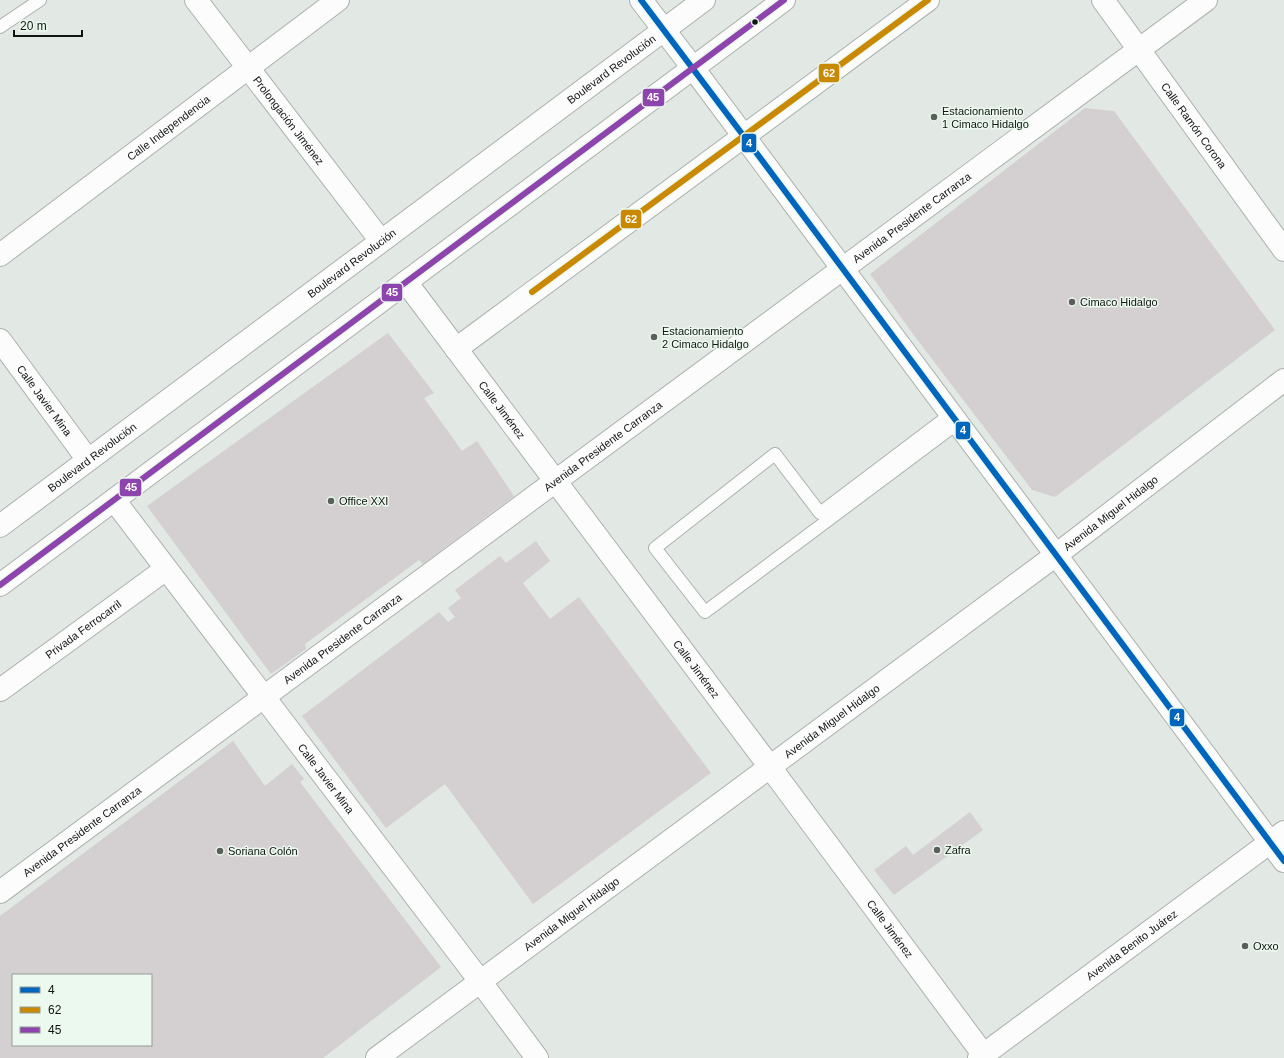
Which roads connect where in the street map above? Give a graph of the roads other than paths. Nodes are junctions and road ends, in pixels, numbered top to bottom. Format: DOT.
graph roads {
  1 [pos="40,0"];
  2 [pos="196,0"];
  3 [pos="338,0"];
  4 [pos="641,0"];
  5 [pos="704,0"];
  6 [pos="784,0"];
  7 [pos="928,0"];
  8 [pos="1103,0"];
  9 [pos="1206,0"];
  10 [pos="0,27"];
  11 [pos="664,30"];
  12 [pos="1139,50"];
  13 [pos="248,68"];
  14 [pos="693,68"];
  15 [pos="744,136"];
  16 [pos="381,241"];
  17 [pos="1284,250"];
  18 [pos="0,255"];
  19 [pos="843,268"];
  20 [pos="406,282"];
  21 [pos="0,340"];
  22 [pos="456,349"];
  23 [pos="1284,380"];
  24 [pos="954,418"];
  25 [pos="88,460"];
  26 [pos="555,481"];
  27 [pos="114,500"];
  28 [pos="0,526"];
  29 [pos="1056,555"];
  30 [pos="166,569"];
  31 [pos="0,585"];
  32 [pos="0,690"];
  33 [pos="264,696"];
  34 [pos="770,767"];
  35 [pos="1277,837"];
  36 [pos="1284,861"];
  37 [pos="0,892"];
  38 [pos="480,981"];
  39 [pos="983,1057"];
  40 [pos="377,1058"];
  41 [pos="537,1058"];
  1 -- 10 [label="lane"];
  2 -- 13 [label="street, Prolongación Jiménez"];
  3 -- 13 [label="street, Calle Independencia"];
  4 -- 11 [label="street"];
  5 -- 11 [label="street, Boulevard Revolución"];
  6 -- 14 [label="street"];
  7 -- 15 [label="street"];
  8 -- 12 [label="street, Calle Ramón Corona"];
  9 -- 12 [label="street, Avenida Presidente Carranza"];
  11 -- 14 [label="street"];
  11 -- 16 [label="street, Boulevard Revolución"];
  12 -- 17 [label="street, Calle Ramón Corona"];
  12 -- 19 [label="street, Avenida Presidente Carranza"];
  13 -- 16 [label="street, Prolongación Jiménez"];
  13 -- 18 [label="street, Calle Independencia"];
  14 -- 15 [label="street"];
  14 -- 20 [label="street"];
  15 -- 19 [label="street"];
  15 -- 22 [label="street"];
  16 -- 25 [label="street, Boulevard Revolución"];
  19 -- 24 [label="street"];
  19 -- 26 [label="street, Avenida Presidente Carranza"];
  20 -- 22 [label="street, Calle Jiménez"];
  20 -- 27 [label="street"];
  21 -- 25 [label="street, Calle Javier Mina"];
  22 -- 26 [label="street, Calle Jiménez"];
  23 -- 29 [label="street, Avenida Miguel Hidalgo"];
  24 -- 24 [label="lane"];
  24 -- 29 [label="street"];
  25 -- 28 [label="street, Boulevard Revolución"];
  26 -- 33 [label="street, Avenida Presidente Carranza"];
  26 -- 34 [label="street, Calle Jiménez"];
  27 -- 30 [label="street, Calle Javier Mina"];
  27 -- 31 [label="street"];
  29 -- 34 [label="street, Avenida Miguel Hidalgo"];
  29 -- 35 [label="street"];
  30 -- 32 [label="street, Privada Ferrocarril"];
  30 -- 33 [label="street, Calle Javier Mina"];
  33 -- 37 [label="street, Avenida Presidente Carranza"];
  33 -- 38 [label="street, Calle Javier Mina"];
  34 -- 38 [label="street, Avenida Miguel Hidalgo"];
  34 -- 39 [label="street, Calle Jiménez"];
  35 -- 36 [label="street"];
  35 -- 39 [label="street, Avenida Benito Juárez"];
  38 -- 40 [label="street, Avenida Miguel Hidalgo"];
  38 -- 41 [label="street, Calle Javier Mina"];
}
